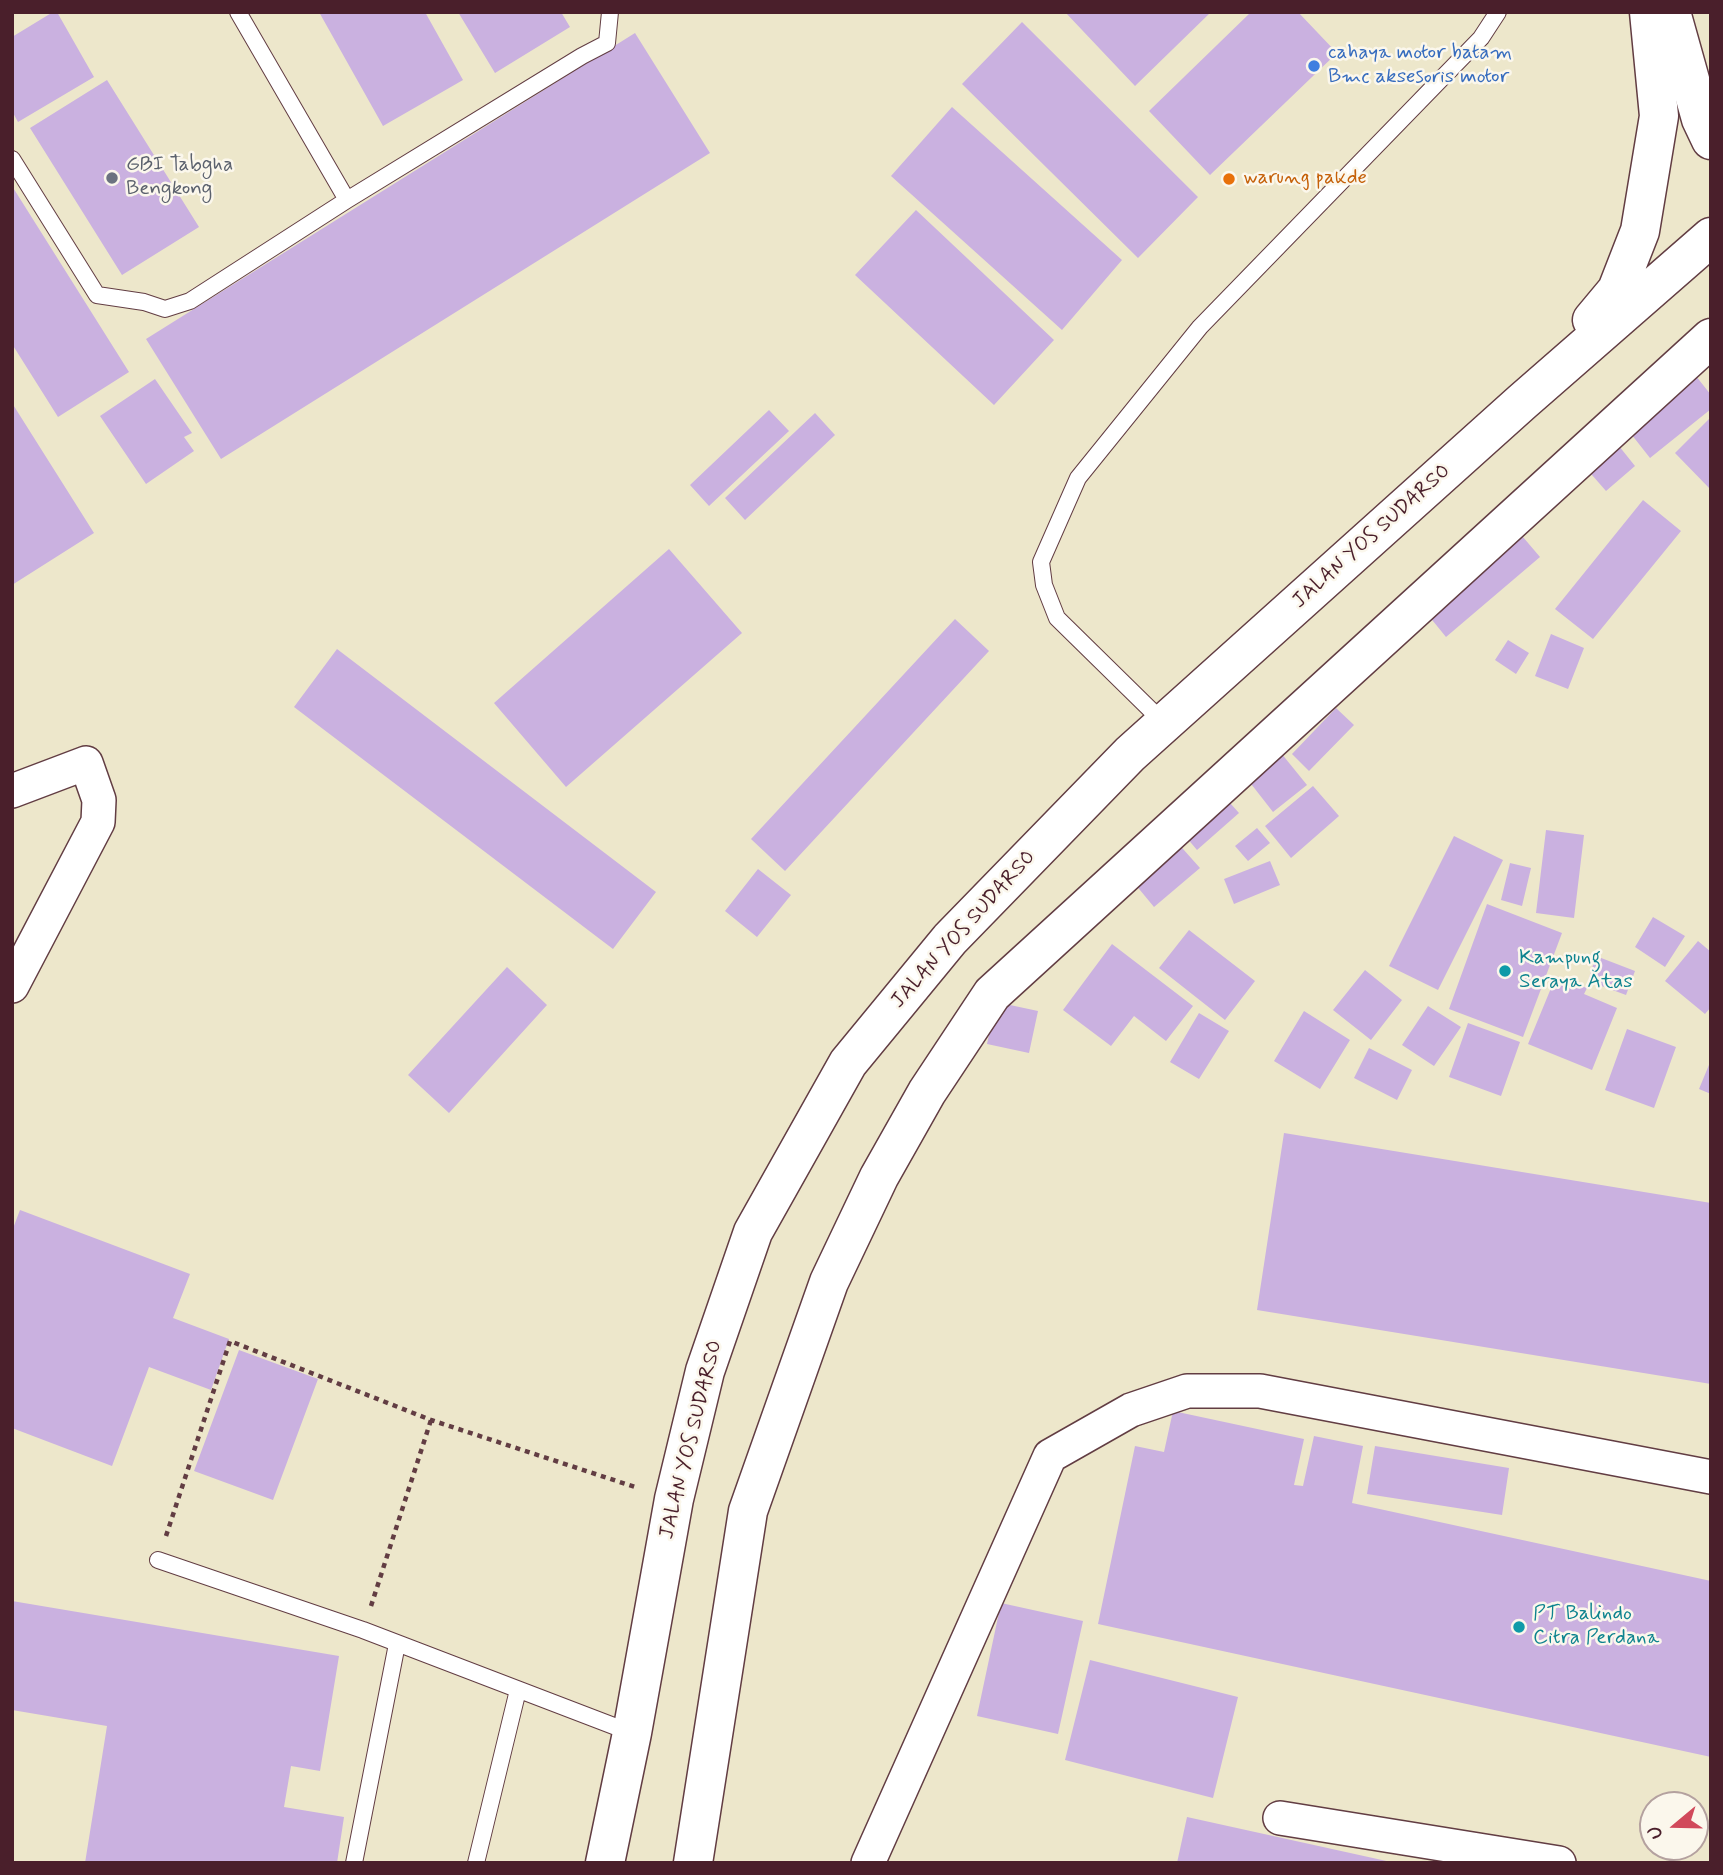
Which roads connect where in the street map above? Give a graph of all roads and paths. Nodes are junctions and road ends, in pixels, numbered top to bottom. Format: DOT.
graph roads {
  1 [pos="238,12"];
  2 [pos="610,12"];
  3 [pos="1498,12"];
  4 [pos="1649,12"];
  5 [pos="1671,12"];
  6 [pos="1711,140"];
  7 [pos="12,159"];
  8 [pos="347,200"];
  9 [pos="1711,237"];
  10 [pos="1711,338"];
  11 [pos="1522,402"];
  12 [pos="1166,724"];
  13 [pos="12,791"];
  14 [pos="12,986"];
  15 [pos="430,1420"];
  16 [pos="1711,1477"];
  17 [pos="674,1499"];
  18 [pos="158,1560"];
  19 [pos="363,1630"];
  20 [pos="397,1644"];
  21 [pos="518,1690"];
  22 [pos="632,1733"];
  23 [pos="1280,1818"];
  24 [pos="354,1863"];
  25 [pos="476,1863"];
  26 [pos="606,1863"];
  27 [pos="693,1863"];
  28 [pos="868,1863"];
  29 [pos="1559,1863"];
  1 -- 8 [label="lane"];
  2 -- 8 [label="lane"];
  3 -- 12 [label="lane"];
  4 -- 11 [label="main road"];
  5 -- 6 [label="main road"];
  7 -- 8 [label="lane"];
  9 -- 11 [label="main road, JALAN YOS SUDARSO"];
  10 -- 27 [label="main road"];
  11 -- 12 [label="main road, JALAN YOS SUDARSO"];
  12 -- 17 [label="main road, JALAN YOS SUDARSO"];
  13 -- 14 [label="street"];
  15 -- 17 [label="path"];
  15 -- 18 [label="path"];
  15 -- 19 [label="path"];
  16 -- 28 [label="street"];
  17 -- 22 [label="main road, JALAN YOS SUDARSO"];
  18 -- 19 [label="lane"];
  19 -- 20 [label="lane"];
  20 -- 21 [label="lane"];
  20 -- 24 [label="lane"];
  21 -- 22 [label="lane"];
  21 -- 25 [label="lane"];
  22 -- 26 [label="main road, JALAN YOS SUDARSO"];
  23 -- 29 [label="street"];
}
